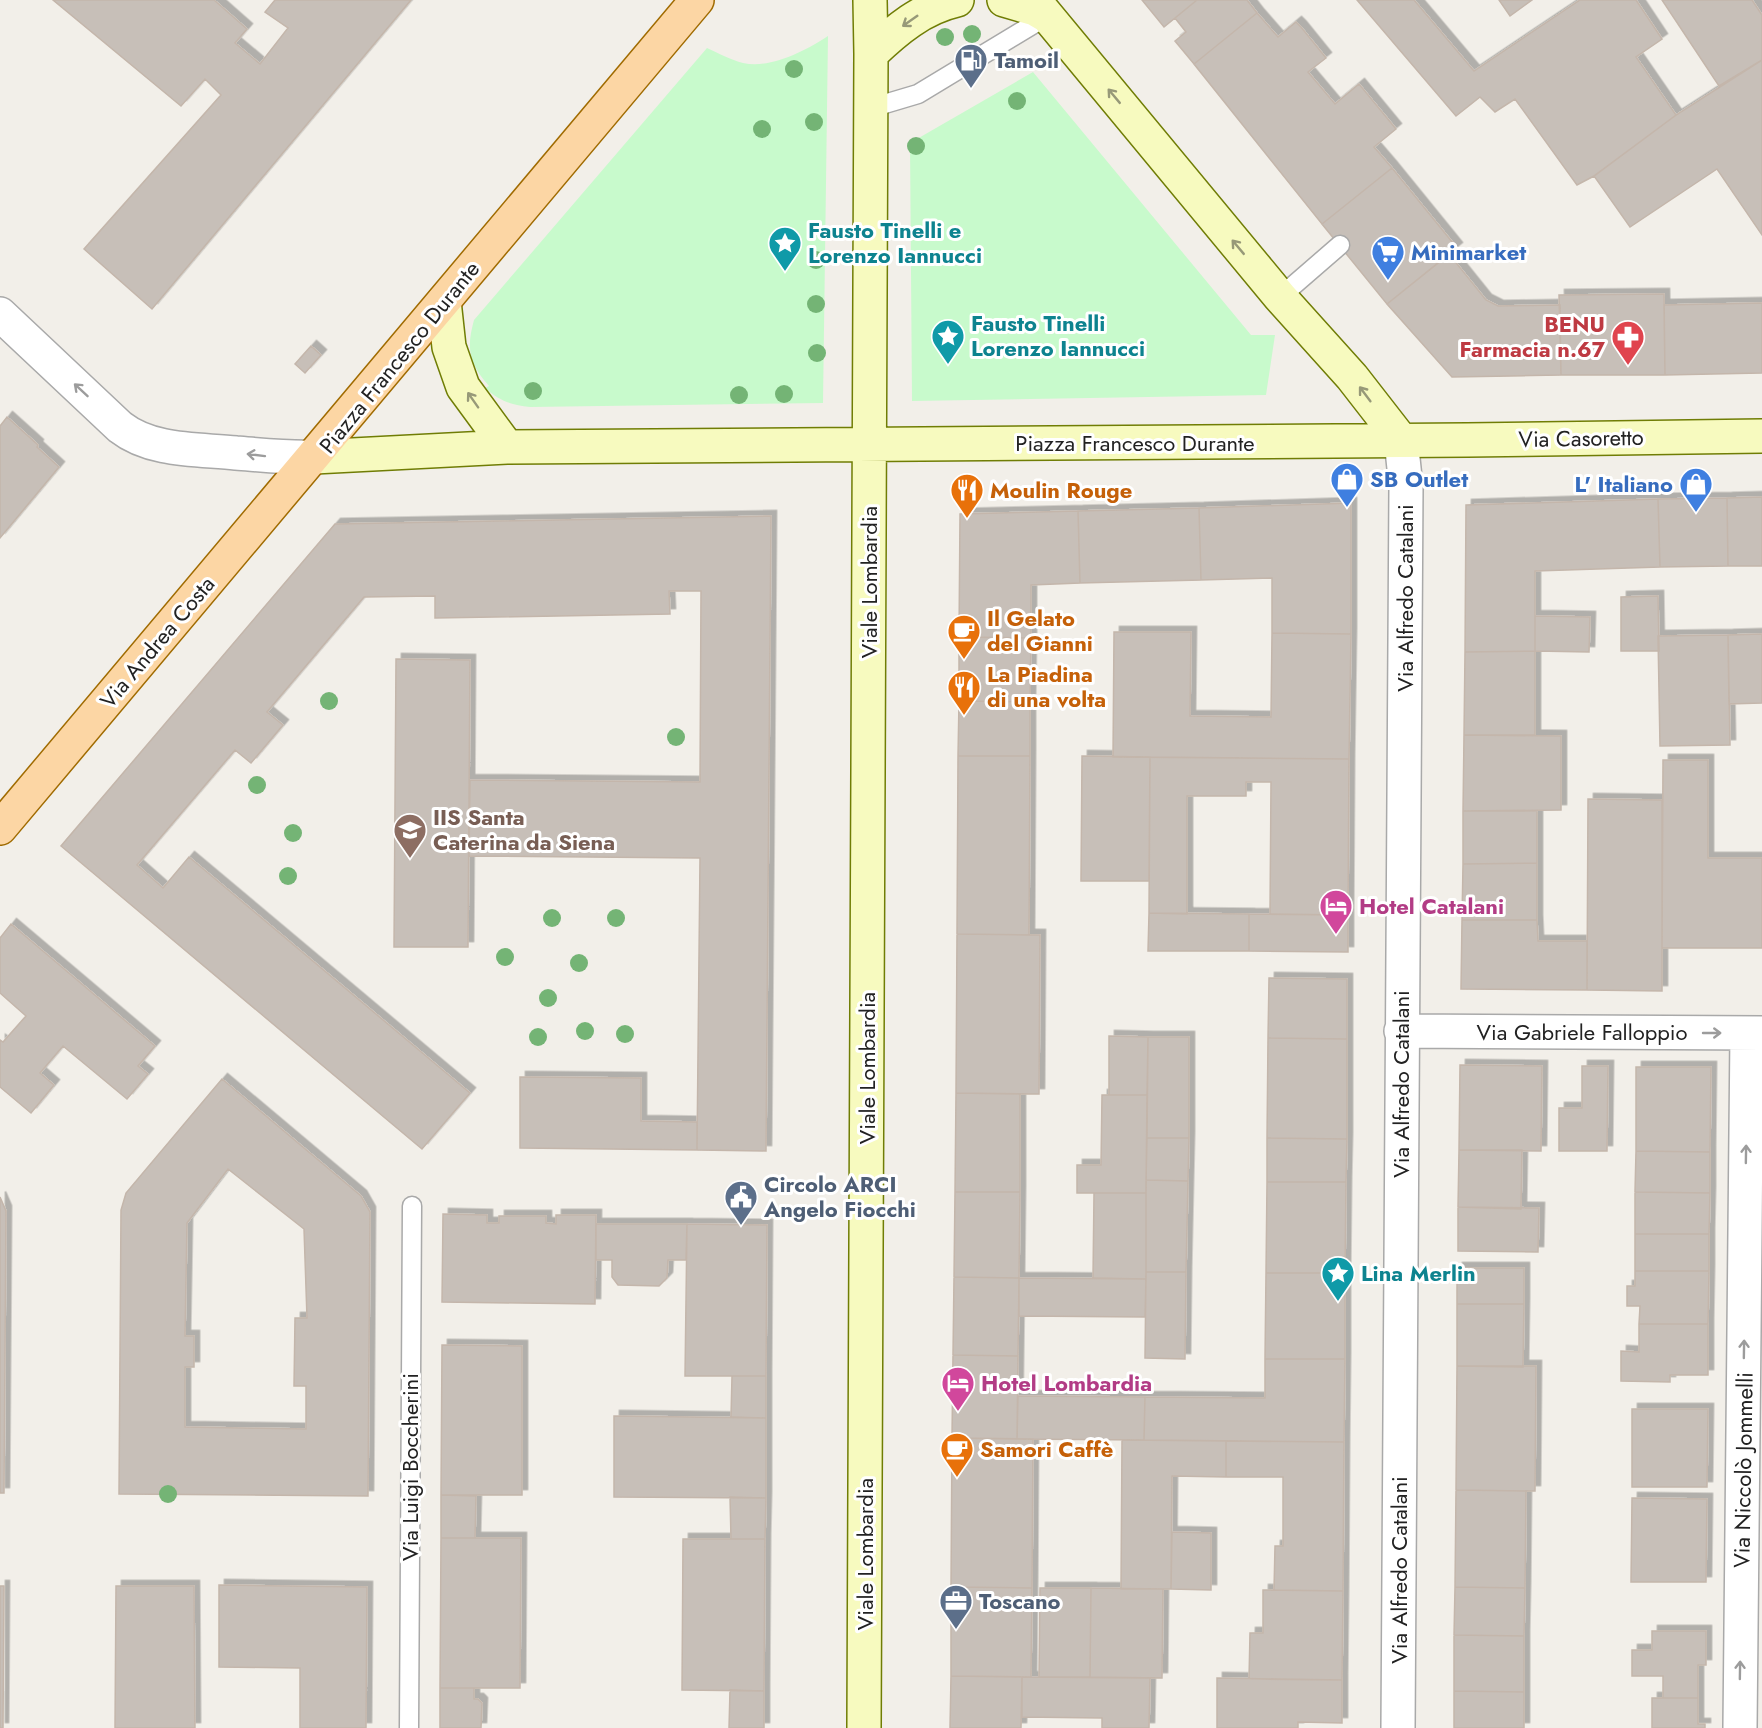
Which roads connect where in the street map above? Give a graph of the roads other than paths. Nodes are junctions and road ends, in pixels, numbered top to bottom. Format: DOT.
graph roads {
  1 [pos="698,0"];
  2 [pos="957,0"];
  3 [pos="1004,0"];
  4 [pos="1041,8"];
  5 [pos="870,15"];
  6 [pos="871,108"];
  7 [pos="1340,245"];
  8 [pos="1280,297"];
  9 [pos="444,301"];
  10 [pos="0,314"];
  11 [pos="1762,436"];
  12 [pos="1401,441"];
  13 [pos="870,445"];
  14 [pos="507,447"];
  15 [pos="314,457"];
  16 [pos="0,828"];
  17 [pos="1401,1031"];
  18 [pos="1755,1033"];
  19 [pos="412,1206"];
  20 [pos="409,1728"];
  21 [pos="864,1728"];
  22 [pos="1398,1728"];
  23 [pos="1740,1728"];
  1 -- 9 [label="main road, Piazza Francesco Durante"];
  2 -- 5 [label="street, one-way"];
  3 -- 4 [label="street"];
  4 -- 6 [label="lane"];
  8 -- 4 [label="street, one-way"];
  5 -- 6 [label="street"];
  6 -- 13 [label="street"];
  7 -- 8 [label="lane"];
  12 -- 8 [label="street, one-way"];
  14 -- 9 [label="street, one-way"];
  9 -- 15 [label="main road, Piazza Francesco Durante"];
  15 -- 10 [label="street, one-way"];
  11 -- 12 [label="street, Via Casoretto"];
  12 -- 13 [label="street, Piazza Francesco Durante"];
  12 -- 17 [label="street, Via Alfredo Catalani"];
  13 -- 14 [label="street, Piazza Francesco Durante"];
  13 -- 21 [label="street, Viale Lombardia"];
  14 -- 15 [label="street, Piazza Francesco Durante"];
  15 -- 16 [label="main road, Via Andrea Costa"];
  17 -- 18 [label="street, Via Gabriele Falloppio, one-way"];
  17 -- 22 [label="street, Via Alfredo Catalani"];
  23 -- 18 [label="street, Via Niccolò Jommelli, one-way"];
  19 -- 20 [label="lane, Via Luigi Boccherini"];
}
